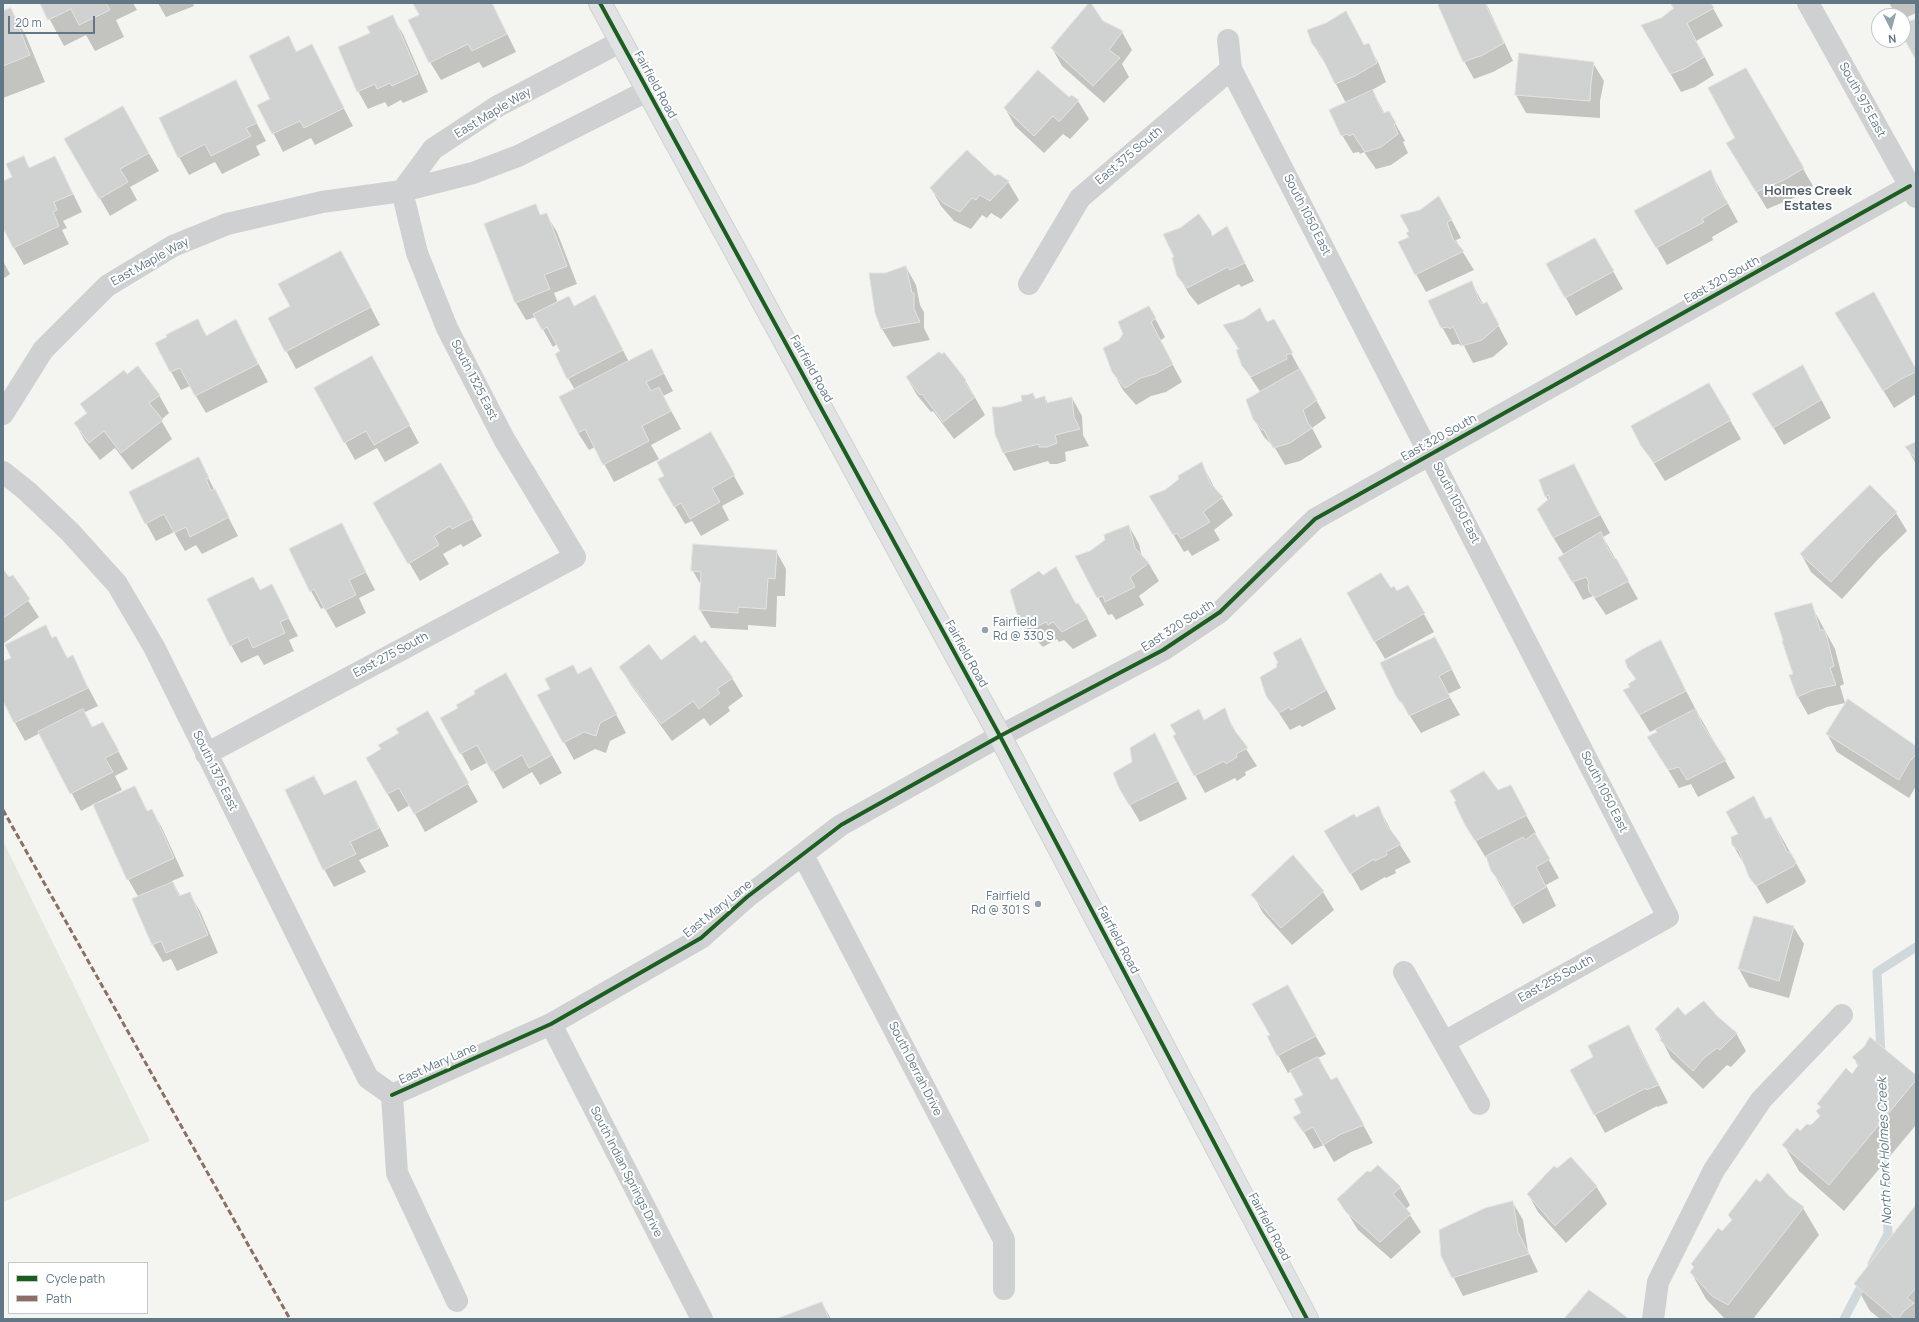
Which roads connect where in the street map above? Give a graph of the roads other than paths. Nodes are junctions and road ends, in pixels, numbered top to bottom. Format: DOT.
graph roads {
  1 [pos="600,3"];
  2 [pos="1808,3"];
  3 [pos="1228,40"];
  4 [pos="620,42"];
  5 [pos="1231,69"];
  6 [pos="647,92"];
  7 [pos="402,191"];
  8 [pos="1913,192"];
  9 [pos="1029,284"];
  10 [pos="3,414"];
  11 [pos="1431,454"];
  12 [pos="3,472"];
  13 [pos="575,557"];
  14 [pos="1000,736"];
  15 [pos="206,754"];
  16 [pos="803,855"];
  17 [pos="1668,917"];
  18 [pos="1404,972"];
  19 [pos="1842,1015"];
  20 [pos="551,1024"];
  21 [pos="1444,1042"];
  22 [pos="392,1095"];
  23 [pos="1479,1104"];
  24 [pos="1004,1289"];
  25 [pos="457,1301"];
  26 [pos="702,1319"];
  27 [pos="1307,1319"];
  28 [pos="1653,1319"];
  1 -- 4 [label="street, Fairfield Road"];
  2 -- 8 [label="street, South 975 East"];
  3 -- 5 [label="street"];
  4 -- 6 [label="street, Fairfield Road"];
  4 -- 7 [label="street, East Maple Way"];
  5 -- 9 [label="street, East 375 South"];
  5 -- 11 [label="street, South 1050 East"];
  6 -- 7 [label="street, East Maple Way"];
  6 -- 14 [label="street, Fairfield Road"];
  7 -- 10 [label="street, East Maple Way"];
  7 -- 13 [label="street, South 1325 East"];
  8 -- 11 [label="street, East 320 South"];
  11 -- 14 [label="street, East 320 South"];
  11 -- 17 [label="street, South 1050 East"];
  12 -- 15 [label="street, South 1375 East"];
  13 -- 15 [label="street, East 275 South"];
  14 -- 16 [label="street, East Mary Lane"];
  14 -- 27 [label="street, Fairfield Road"];
  15 -- 22 [label="street, South 1375 East"];
  16 -- 20 [label="street, East Mary Lane"];
  16 -- 24 [label="street, South Derrah Drive"];
  17 -- 21 [label="street, East 255 South"];
  18 -- 21 [label="street"];
  19 -- 28 [label="street"];
  20 -- 22 [label="street, East Mary Lane"];
  20 -- 26 [label="street, South Indian Springs Drive"];
  21 -- 23 [label="street"];
  22 -- 25 [label="street"];
}
